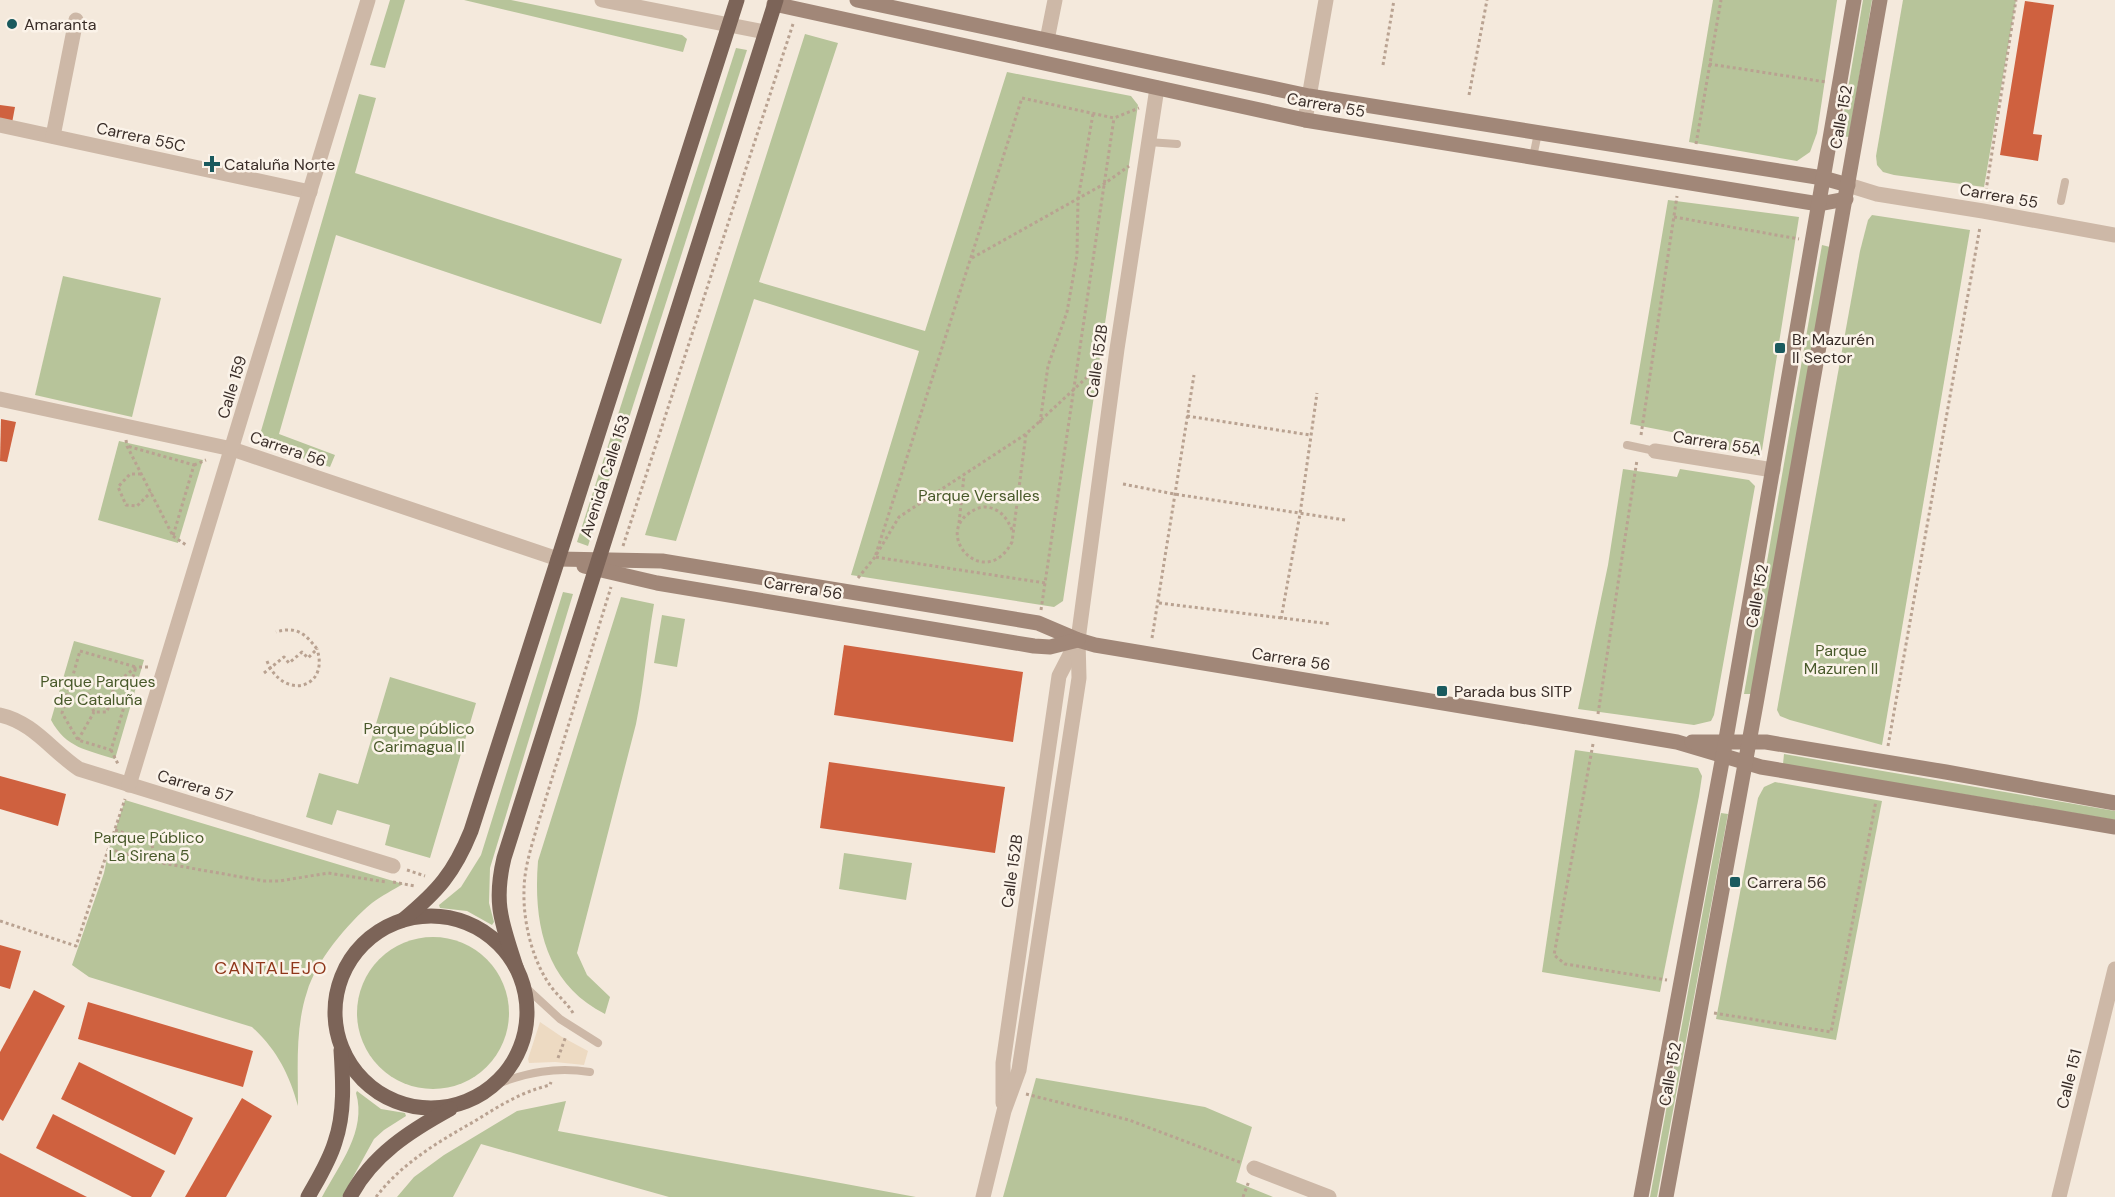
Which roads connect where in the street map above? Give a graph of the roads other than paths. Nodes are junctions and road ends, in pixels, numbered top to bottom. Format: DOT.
graph roads {
  1 [pos="368,0"];
  2 [pos="602,0"];
  3 [pos="738,0"];
  4 [pos="856,0"];
  5 [pos="1055,0"];
  6 [pos="1326,0"];
  7 [pos="1854,0"];
  8 [pos="1880,0"];
  9 [pos="775,2"];
  10 [pos="76,20"];
  11 [pos="850,21"];
  12 [pos="730,25"];
  13 [pos="765,32"];
  14 [pos="1047,40"];
  15 [pos="1156,95"];
  16 [pos="1309,96"];
  17 [pos="1305,120"];
  18 [pos="0,125"];
  19 [pos="1538,133"];
  20 [pos="53,136"];
  21 [pos="1177,144"];
  22 [pos="1147,148"];
  23 [pos="1533,157"];
  24 [pos="1823,178"];
  25 [pos="2065,182"];
  26 [pos="310,192"];
  27 [pos="1847,192"];
  28 [pos="2061,201"];
  29 [pos="1819,204"];
  30 [pos="2115,235"];
  31 [pos="0,399"];
  32 [pos="1627,445"];
  33 [pos="232,449"];
  34 [pos="1655,451"];
  35 [pos="1773,470"];
  36 [pos="558,559"];
  37 [pos="596,564"];
  38 [pos="1078,640"];
  39 [pos="0,715"];
  40 [pos="1750,742"];
  41 [pos="1724,749"];
  42 [pos="1746,763"];
  43 [pos="129,785"];
  44 [pos="2115,803"];
  45 [pos="2115,827"];
  46 [pos="393,866"];
  47 [pos="403,920"];
  48 [pos="516,967"];
  49 [pos="2115,969"];
  50 [pos="523,985"];
  51 [pos="598,1043"];
  52 [pos="341,1044"];
  53 [pos="590,1072"];
  54 [pos="495,1085"];
  55 [pos="460,1104"];
  56 [pos="1004,1111"];
  57 [pos="1254,1168"];
  58 [pos="308,1197"];
  59 [pos="350,1197"];
  60 [pos="983,1197"];
  61 [pos="1329,1197"];
  62 [pos="1641,1197"];
  63 [pos="1665,1197"];
  64 [pos="2059,1197"];
  1 -- 26 [label="street, Calle 159"];
  2 -- 12 [label="street"];
  3 -- 12 [label="main road, Avenida Calle 153"];
  4 -- 11 [label="street"];
  4 -- 14 [label="street, Carrera 55"];
  5 -- 14 [label="street"];
  6 -- 16 [label="street"];
  7 -- 24 [label="street, Calle 152"];
  8 -- 27 [label="street, Calle 152"];
  9 -- 11 [label="street, Carrera 55"];
  9 -- 13 [label="main road, Avenida Calle 153"];
  10 -- 20 [label="street"];
  11 -- 15 [label="street, Carrera 55"];
  12 -- 13 [label="street"];
  12 -- 36 [label="main road, Avenida Calle 153"];
  13 -- 37 [label="main road, Avenida Calle 153"];
  14 -- 16 [label="street, Carrera 55"];
  15 -- 17 [label="street, Carrera 55"];
  15 -- 22 [label="street, Calle 152B"];
  16 -- 17 [label="street"];
  16 -- 19 [label="street, Carrera 55"];
  17 -- 23 [label="street, Carrera 55"];
  18 -- 20 [label="street, Carrera 55C"];
  19 -- 23 [label="lane"];
  19 -- 24 [label="street, Carrera 55"];
  20 -- 26 [label="street, Carrera 55C"];
  21 -- 22 [label="lane"];
  22 -- 38 [label="street, Calle 152B"];
  23 -- 29 [label="street, Carrera 55"];
  24 -- 27 [label="street, Carrera 55"];
  24 -- 29 [label="street, Calle 152"];
  25 -- 28 [label="lane"];
  26 -- 33 [label="street, Calle 159"];
  27 -- 29 [label="street, Carrera 55"];
  27 -- 30 [label="street, Carrera 55"];
  27 -- 40 [label="street, Calle 152"];
  29 -- 35 [label="street, Calle 152"];
  31 -- 33 [label="street, Carrera 56"];
  32 -- 34 [label="lane"];
  33 -- 36 [label="street, Carrera 56"];
  33 -- 43 [label="street, Calle 159"];
  34 -- 35 [label="street, Carrera 55A"];
  35 -- 41 [label="street, Calle 152"];
  36 -- 37 [label="street, Carrera 56"];
  36 -- 47 [label="main road, Avenida Calle 153"];
  37 -- 38 [label="street, Carrera 56"];
  37 -- 38 [label="street, Carrera 56"];
  37 -- 48 [label="main road, Avenida Calle 153"];
  38 -- 41 [label="street, Carrera 56"];
  38 -- 56 [label="street, Calle 152B"];
  38 -- 56 [label="street, Calle 152B"];
  39 -- 43 [label="street, Carrera 57"];
  40 -- 41 [label="street, Carrera 56"];
  40 -- 42 [label="street, Calle 152"];
  40 -- 44 [label="street, Carrera 56"];
  41 -- 42 [label="street, Carrera 56"];
  41 -- 62 [label="street, Calle 152"];
  42 -- 45 [label="street, Carrera 56"];
  42 -- 63 [label="street, Calle 152"];
  43 -- 46 [label="street, Carrera 57"];
  47 -- 48 [label="main road"];
  47 -- 52 [label="main road"];
  48 -- 50 [label="main road"];
  49 -- 64 [label="street, Calle 151"];
  50 -- 51 [label="lane"];
  50 -- 54 [label="main road"];
  52 -- 55 [label="main road"];
  52 -- 58 [label="main road"];
  53 -- 54 [label="lane"];
  54 -- 55 [label="main road"];
  55 -- 59 [label="main road"];
  56 -- 60 [label="street, Calle 152B"];
  57 -- 61 [label="street"];
}
